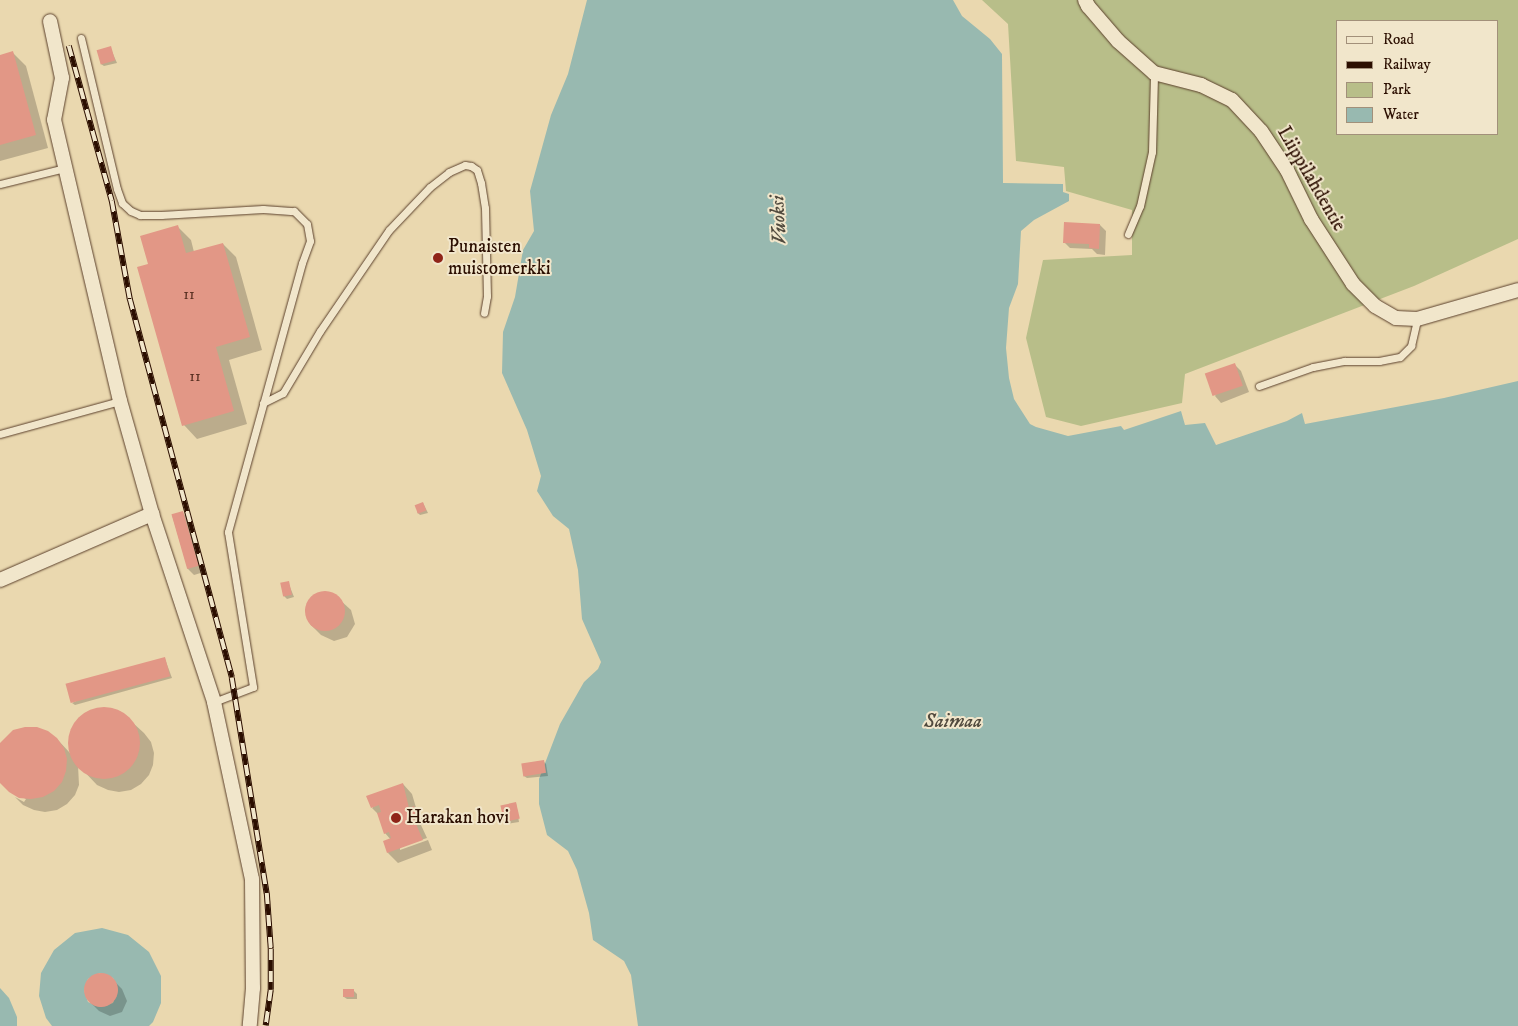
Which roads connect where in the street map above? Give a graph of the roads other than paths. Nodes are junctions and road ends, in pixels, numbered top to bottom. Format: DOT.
graph roads {
  1 [pos="1085,0"];
  2 [pos="50,21"];
  3 [pos="81,38"];
  4 [pos="1154,73"];
  5 [pos="65,168"];
  6 [pos="0,184"];
  7 [pos="1128,234"];
  8 [pos="1518,290"];
  9 [pos="484,313"];
  10 [pos="1417,319"];
  11 [pos="1260,386"];
  12 [pos="120,401"];
  13 [pos="263,403"];
  14 [pos="0,434"];
  15 [pos="152,514"];
  16 [pos="0,580"];
  17 [pos="214,702"];
  18 [pos="250,1026"];
  1 -- 4 [label="street, Liippilahdentie"];
  2 -- 5 [label="street"];
  3 -- 13 [label="lane"];
  4 -- 7 [label="lane"];
  4 -- 10 [label="street, Liippilahdentie"];
  5 -- 6 [label="lane"];
  5 -- 12 [label="street"];
  8 -- 10 [label="street, Liippilahdentie"];
  9 -- 13 [label="lane"];
  10 -- 11 [label="lane"];
  12 -- 14 [label="lane"];
  12 -- 15 [label="street"];
  13 -- 17 [label="lane"];
  15 -- 16 [label="street"];
  15 -- 17 [label="street"];
  17 -- 18 [label="street"];
}
